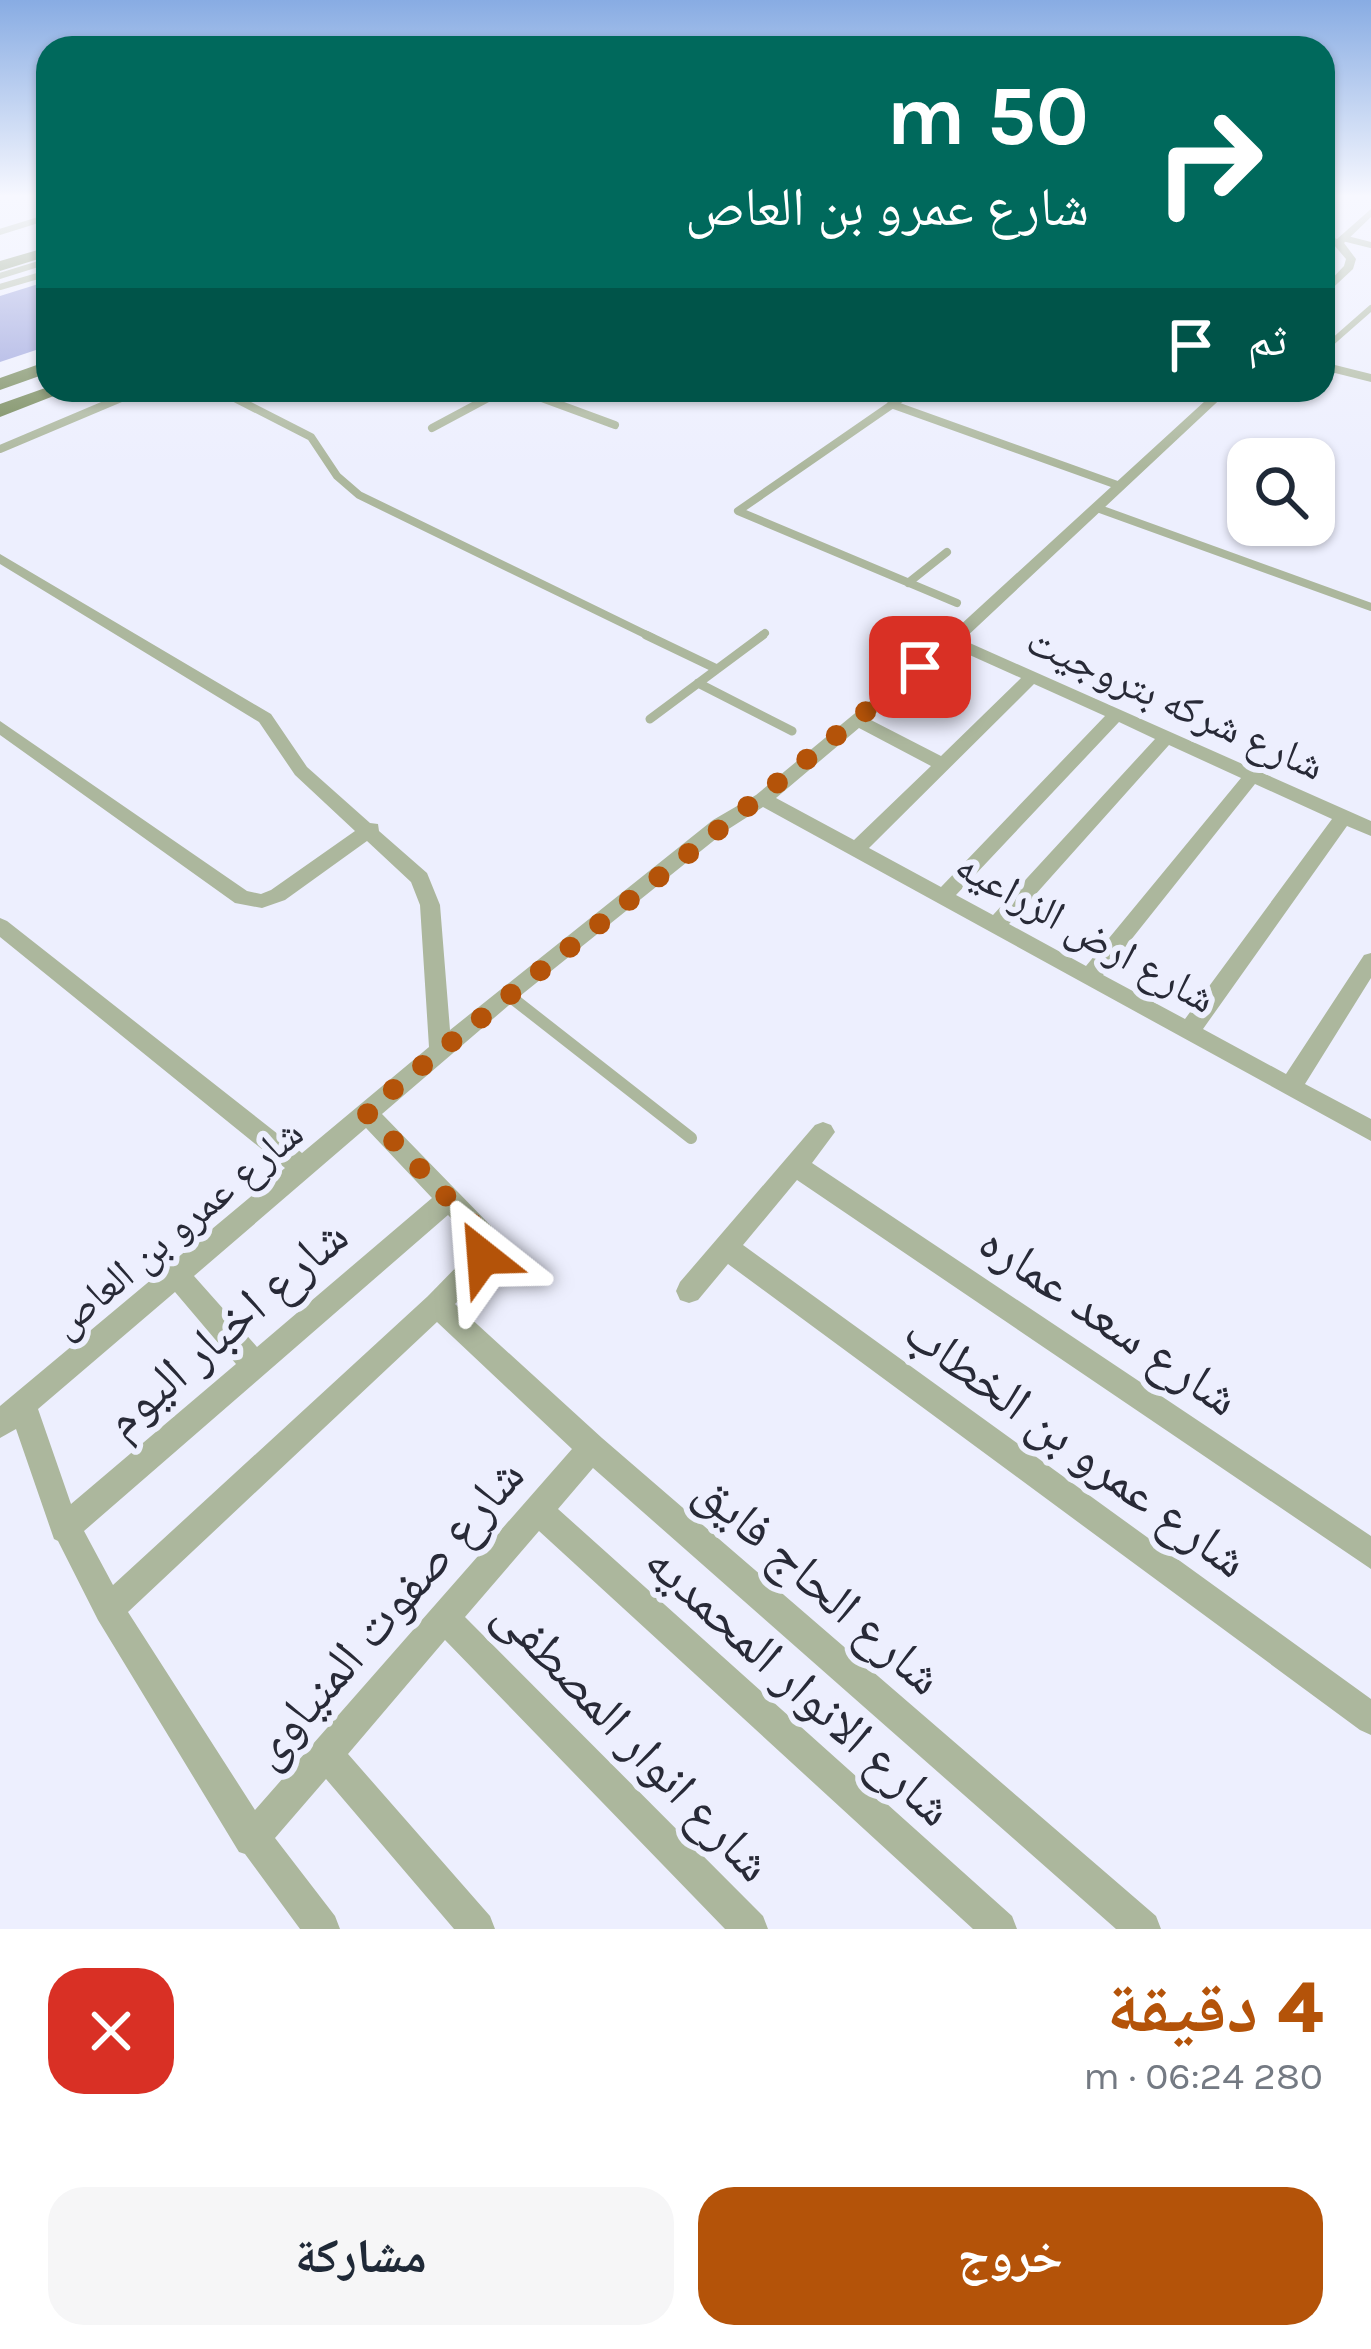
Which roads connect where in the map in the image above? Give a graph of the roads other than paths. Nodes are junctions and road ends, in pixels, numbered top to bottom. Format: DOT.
graph roads {
  1 [pos="1371,308"];
  2 [pos="1335,340"];
  3 [pos="1335,369"];
  4 [pos="1371,378"];
  5 [pos="36,395"];
  6 [pos="111,402"];
  7 [pos="242,402"];
  8 [pos="480,402"];
  9 [pos="554,402"];
  10 [pos="894,402"];
  11 [pos="1211,402"];
  12 [pos="891,404"];
  13 [pos="0,411"];
  14 [pos="615,424"];
  15 [pos="432,428"];
  16 [pos="0,448"];
  17 [pos="1120,486"];
  18 [pos="1096,508"];
  19 [pos="947,552"];
  20 [pos="0,558"];
  21 [pos="908,583"];
  22 [pos="957,603"];
  23 [pos="1371,607"];
  24 [pos="765,633"];
  25 [pos="952,641"];
  26 [pos="716,669"];
  27 [pos="1032,677"];
  28 [pos="698,683"];
  29 [pos="1116,716"];
  30 [pos="650,719"];
  31 [pos="856,719"];
  32 [pos="0,727"];
  33 [pos="791,731"];
  34 [pos="1167,737"];
  35 [pos="943,765"];
  36 [pos="1252,776"];
  37 [pos="763,799"];
  38 [pos="1344,817"];
  39 [pos="371,829"];
  40 [pos="1371,829"];
  41 [pos="856,850"];
  42 [pos="943,897"];
  43 [pos="0,926"];
  44 [pos="995,926"];
  45 [pos="1371,961"];
  46 [pos="1090,977"];
  47 [pos="507,994"];
  48 [pos="1189,1031"];
  49 [pos="440,1050"];
  50 [pos="1290,1087"];
  51 [pos="366,1112"];
  52 [pos="1371,1131"];
  53 [pos="823,1132"];
  54 [pos="691,1138"];
  55 [pos="795,1165"];
  56 [pos="302,1167"];
  57 [pos="449,1199"];
  58 [pos="725,1247"];
  59 [pos="176,1275"];
  60 [pos="688,1291"];
  61 [pos="437,1305"];
  62 [pos="255,1365"];
  63 [pos="11,1414"];
  64 [pos="592,1448"];
  65 [pos="537,1509"];
  66 [pos="64,1529"];
  67 [pos="1371,1554"];
  68 [pos="109,1609"];
  69 [pos="445,1618"];
  70 [pos="1371,1719"];
  71 [pos="325,1753"];
  72 [pos="250,1840"];
  73 [pos="322,1929"];
  74 [pos="477,1929"];
  75 [pos="750,1929"];
  76 [pos="999,1929"];
  77 [pos="1143,1929"];
  1 -- 2 [label="lane"];
  3 -- 4 [label="street"];
  5 -- 13 [label="main road"];
  6 -- 16 [label="lane"];
  7 -- 26 [label="lane"];
  8 -- 15 [label="lane"];
  9 -- 14 [label="lane"];
  10 -- 12 [label="lane"];
  11 -- 17 [label="street, شارع عمرو بن العاص"];
  12 -- 17 [label="lane"];
  12 -- 21 [label="lane"];
  17 -- 18 [label="street, شارع عمرو بن العاص"];
  18 -- 23 [label="lane"];
  18 -- 25 [label="street, شارع عمرو بن العاص"];
  19 -- 21 [label="lane"];
  20 -- 39 [label="street"];
  21 -- 22 [label="lane"];
  24 -- 26 [label="lane"];
  25 -- 27 [label="street, شارع شركه بتروجيت"];
  25 -- 31 [label="street, شارع عمرو بن العاص"];
  26 -- 28 [label="lane"];
  27 -- 29 [label="street, شارع شركه بتروجيت"];
  27 -- 35 [label="street"];
  28 -- 30 [label="lane"];
  28 -- 33 [label="lane"];
  29 -- 34 [label="street, شارع شركه بتروجيت"];
  29 -- 42 [label="street"];
  31 -- 35 [label="street"];
  31 -- 37 [label="street, شارع عمرو بن العاص"];
  32 -- 39 [label="street"];
  34 -- 36 [label="street, شارع شركه بتروجيت"];
  34 -- 44 [label="street"];
  35 -- 41 [label="street"];
  36 -- 38 [label="street, شارع شركه بتروجيت"];
  36 -- 46 [label="street"];
  37 -- 41 [label="street, شارع ارض الزراعيه"];
  37 -- 47 [label="street, شارع عمرو بن العاص"];
  38 -- 40 [label="street, شارع شركه بتروجيت"];
  38 -- 48 [label="street"];
  39 -- 49 [label="street"];
  41 -- 42 [label="street, شارع ارض الزراعيه"];
  42 -- 44 [label="street, شارع ارض الزراعيه"];
  43 -- 56 [label="street"];
  44 -- 46 [label="street, شارع ارض الزراعيه"];
  45 -- 50 [label="street"];
  46 -- 48 [label="street, شارع ارض الزراعيه"];
  47 -- 49 [label="street, شارع عمرو بن العاص"];
  47 -- 54 [label="lane"];
  48 -- 50 [label="street, شارع ارض الزراعيه"];
  49 -- 51 [label="street, شارع عمرو بن العاص"];
  50 -- 52 [label="street, شارع ارض الزراعيه"];
  51 -- 56 [label="street, شارع عمرو بن العاص"];
  51 -- 57 [label="street"];
  53 -- 55 [label="street"];
  55 -- 58 [label="street"];
  55 -- 67 [label="street, شارع سعد عماره"];
  56 -- 59 [label="street, شارع عمرو بن العاص"];
  57 -- 61 [label="street"];
  57 -- 62 [label="street, شارع اخبار اليوم"];
  58 -- 60 [label="street"];
  58 -- 70 [label="street, شارع عمرو بن الخطاب"];
  59 -- 62 [label="street"];
  59 -- 63 [label="street, شارع عمرو بن العاص"];
  61 -- 64 [label="street, شارع الحاج فايق"];
  61 -- 68 [label="street"];
  62 -- 66 [label="street, شارع اخبار اليوم"];
  63 -- 66 [label="street"];
  64 -- 65 [label="street, شارع صفوت المنياوى"];
  64 -- 77 [label="street, شارع الحاج فايق"];
  65 -- 69 [label="street, شارع صفوت المنياوى"];
  65 -- 76 [label="street, شارع الانوار المحمديه"];
  66 -- 68 [label="street"];
  68 -- 72 [label="street"];
  69 -- 71 [label="street, شارع صفوت المنياوى"];
  69 -- 75 [label="street, شارع انوار المصطفى"];
  71 -- 72 [label="street, شارع صفوت المنياوى"];
  71 -- 74 [label="street"];
  72 -- 73 [label="street"];
}
